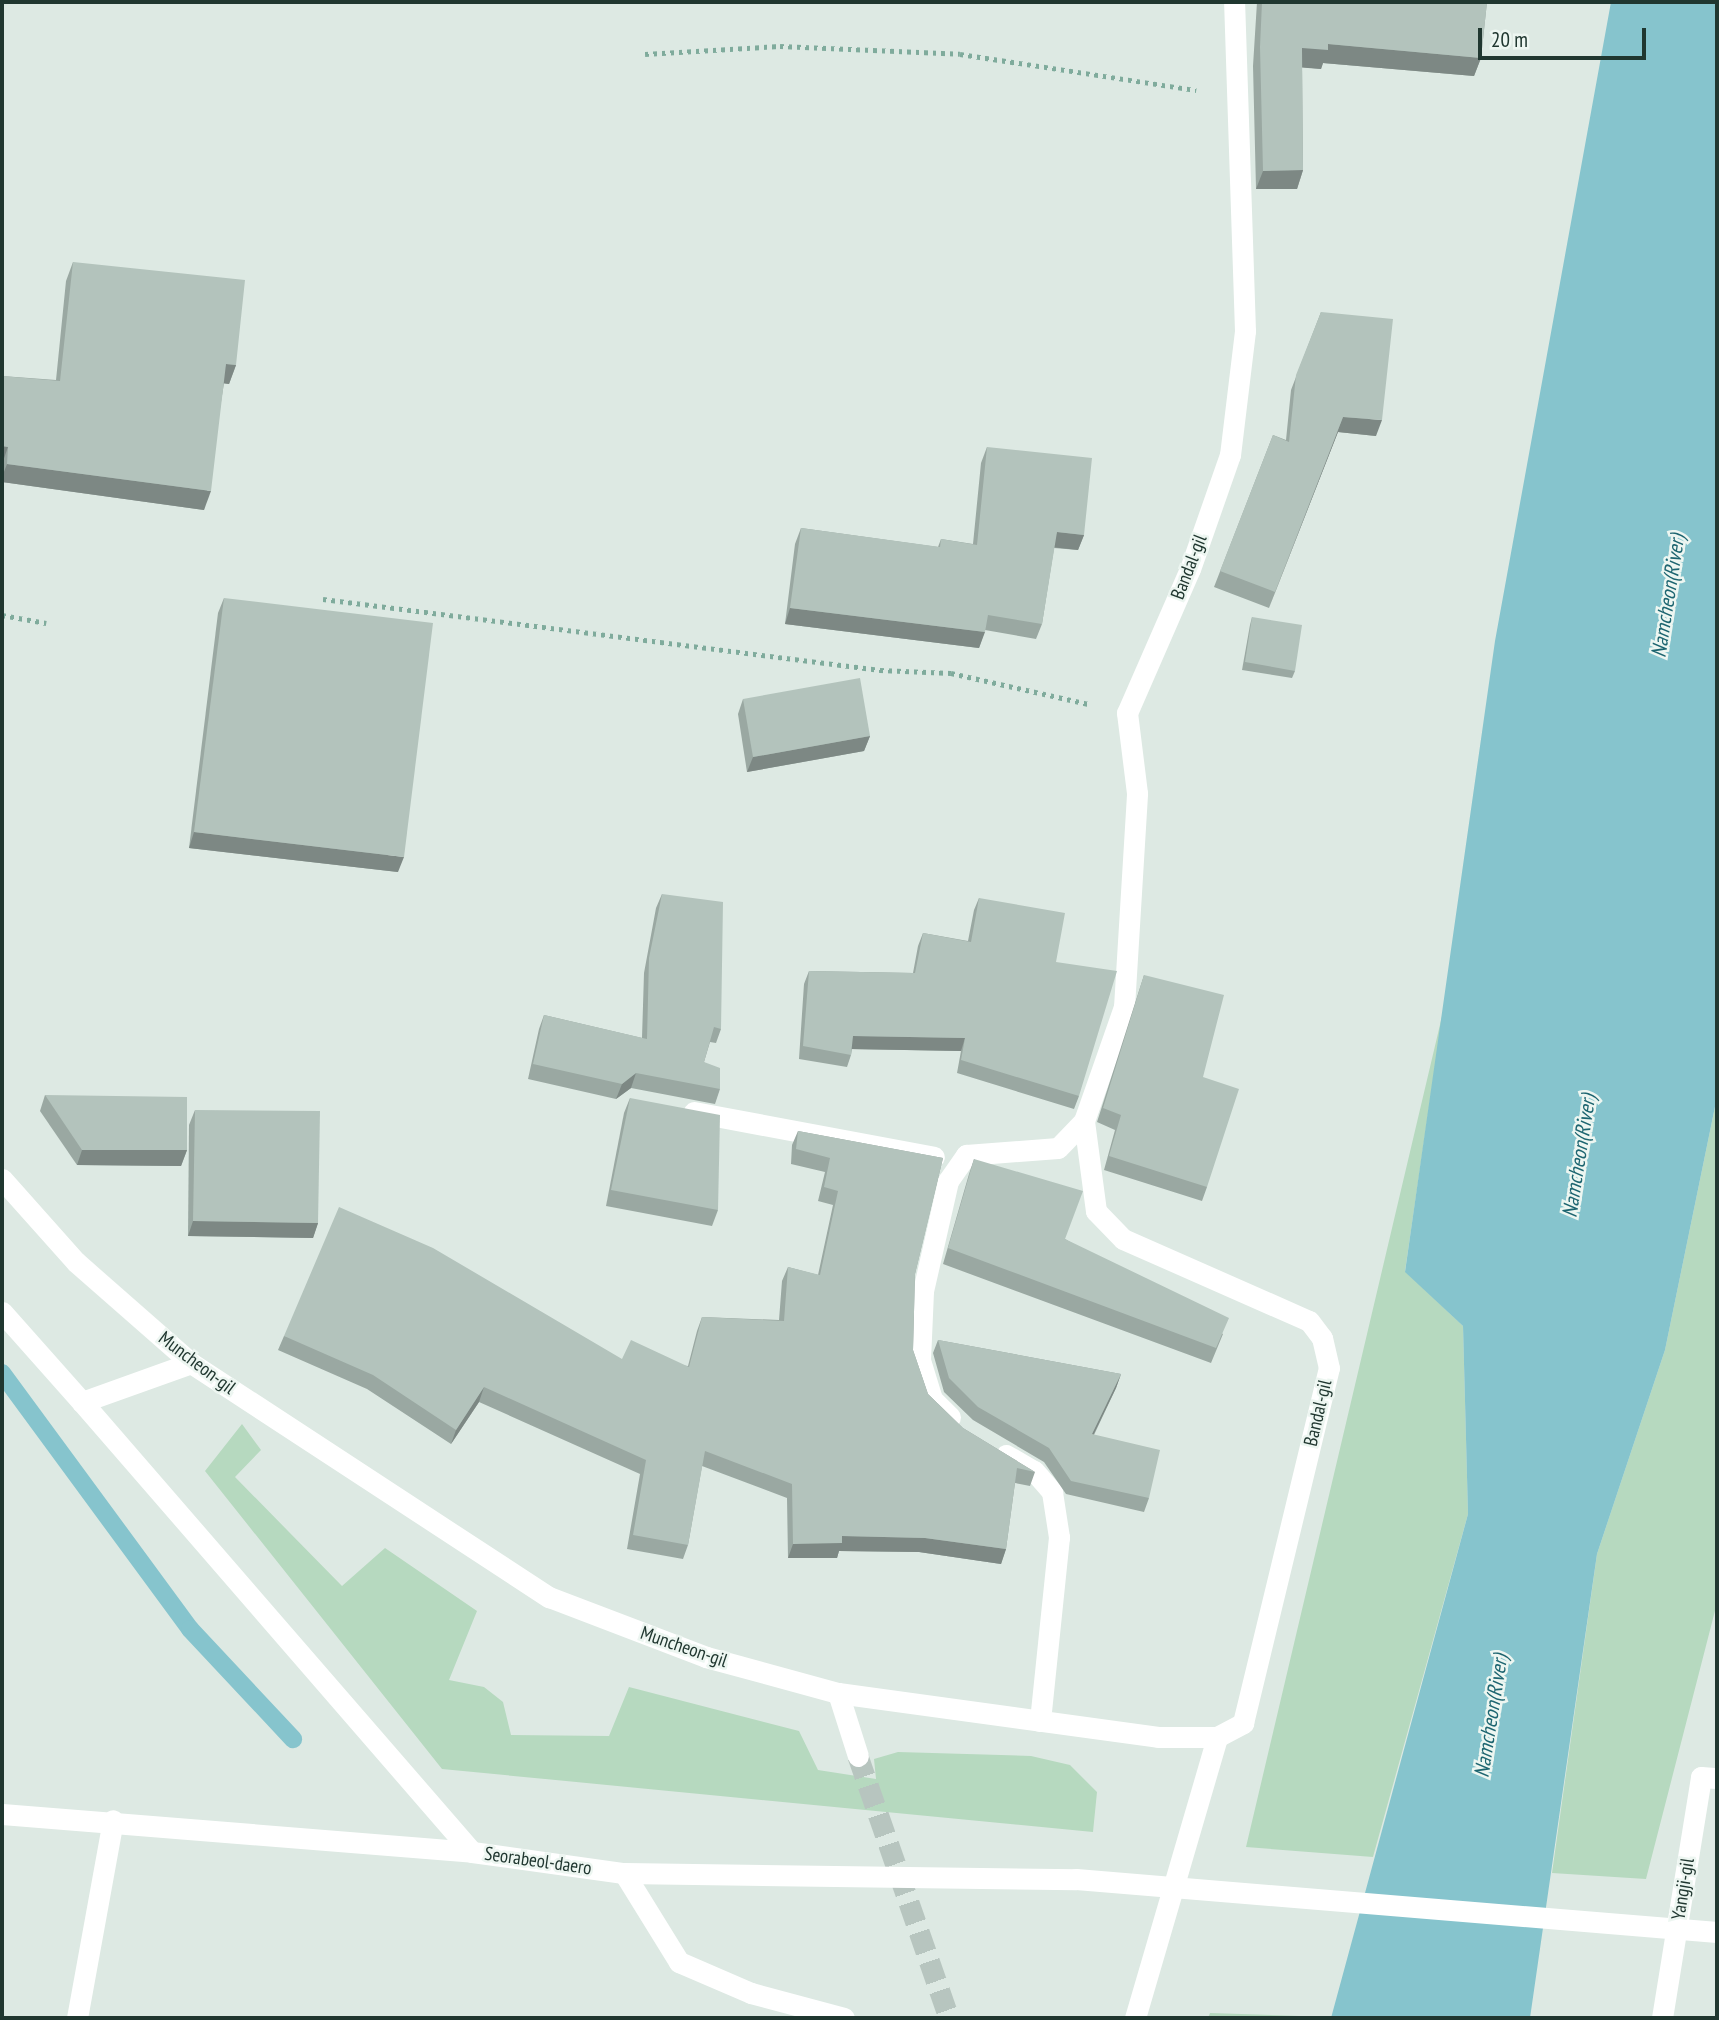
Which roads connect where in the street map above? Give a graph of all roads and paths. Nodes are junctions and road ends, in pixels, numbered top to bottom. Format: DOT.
graph roads {
  1 [pos="1234,2"];
  2 [pos="645,54"];
  3 [pos="1238,96"];
  4 [pos="323,599"];
  5 [pos="2,615"];
  6 [pos="46,623"];
  7 [pos="1127,713"];
  8 [pos="669,1108"];
  9 [pos="1084,1121"];
  10 [pos="960,1163"];
  11 [pos="2,1179"];
  12 [pos="2,1312"];
  13 [pos="191,1363"];
  14 [pos="82,1402"];
  15 [pos="965,1431"];
  16 [pos="988,1444"];
  17 [pos="838,1693"];
  18 [pos="1040,1721"];
  19 [pos="1217,1737"];
  20 [pos="858,1756"];
  21 [pos="1717,1778"];
  22 [pos="2,1814"];
  23 [pos="113,1820"];
  24 [pos="472,1852"];
  25 [pos="624,1873"];
  26 [pos="1717,1932"];
  27 [pos="77,2018"];
  28 [pos="844,2018"];
  29 [pos="1135,2018"];
  30 [pos="1662,2018"];
  1 -- 3 [label="street, Bandal-gil"];
  2 -- 3 [label="path"];
  3 -- 7 [label="street, Bandal-gil"];
  4 -- 7 [label="path"];
  5 -- 6 [label="path"];
  7 -- 9 [label="street, Bandal-gil"];
  8 -- 10 [label="street"];
  9 -- 10 [label="street, Bandal-gil"];
  9 -- 19 [label="street, Bandal-gil"];
  10 -- 15 [label="street"];
  11 -- 13 [label="street, Muncheon-gil"];
  12 -- 14 [label="street"];
  13 -- 14 [label="street"];
  13 -- 17 [label="street, Muncheon-gil"];
  14 -- 24 [label="street"];
  16 -- 18 [label="street"];
  17 -- 18 [label="street, Muncheon-gil"];
  17 -- 20 [label="street"];
  18 -- 19 [label="street, Muncheon-gil"];
  19 -- 29 [label="street"];
  21 -- 30 [label="street, Yangji-gil"];
  22 -- 23 [label="street, Seorabeol-daero"];
  23 -- 24 [label="street, Seorabeol-daero"];
  23 -- 27 [label="street"];
  24 -- 25 [label="street, Seorabeol-daero"];
  25 -- 26 [label="street, Seorabeol-daero"];
  25 -- 28 [label="street"];
}
